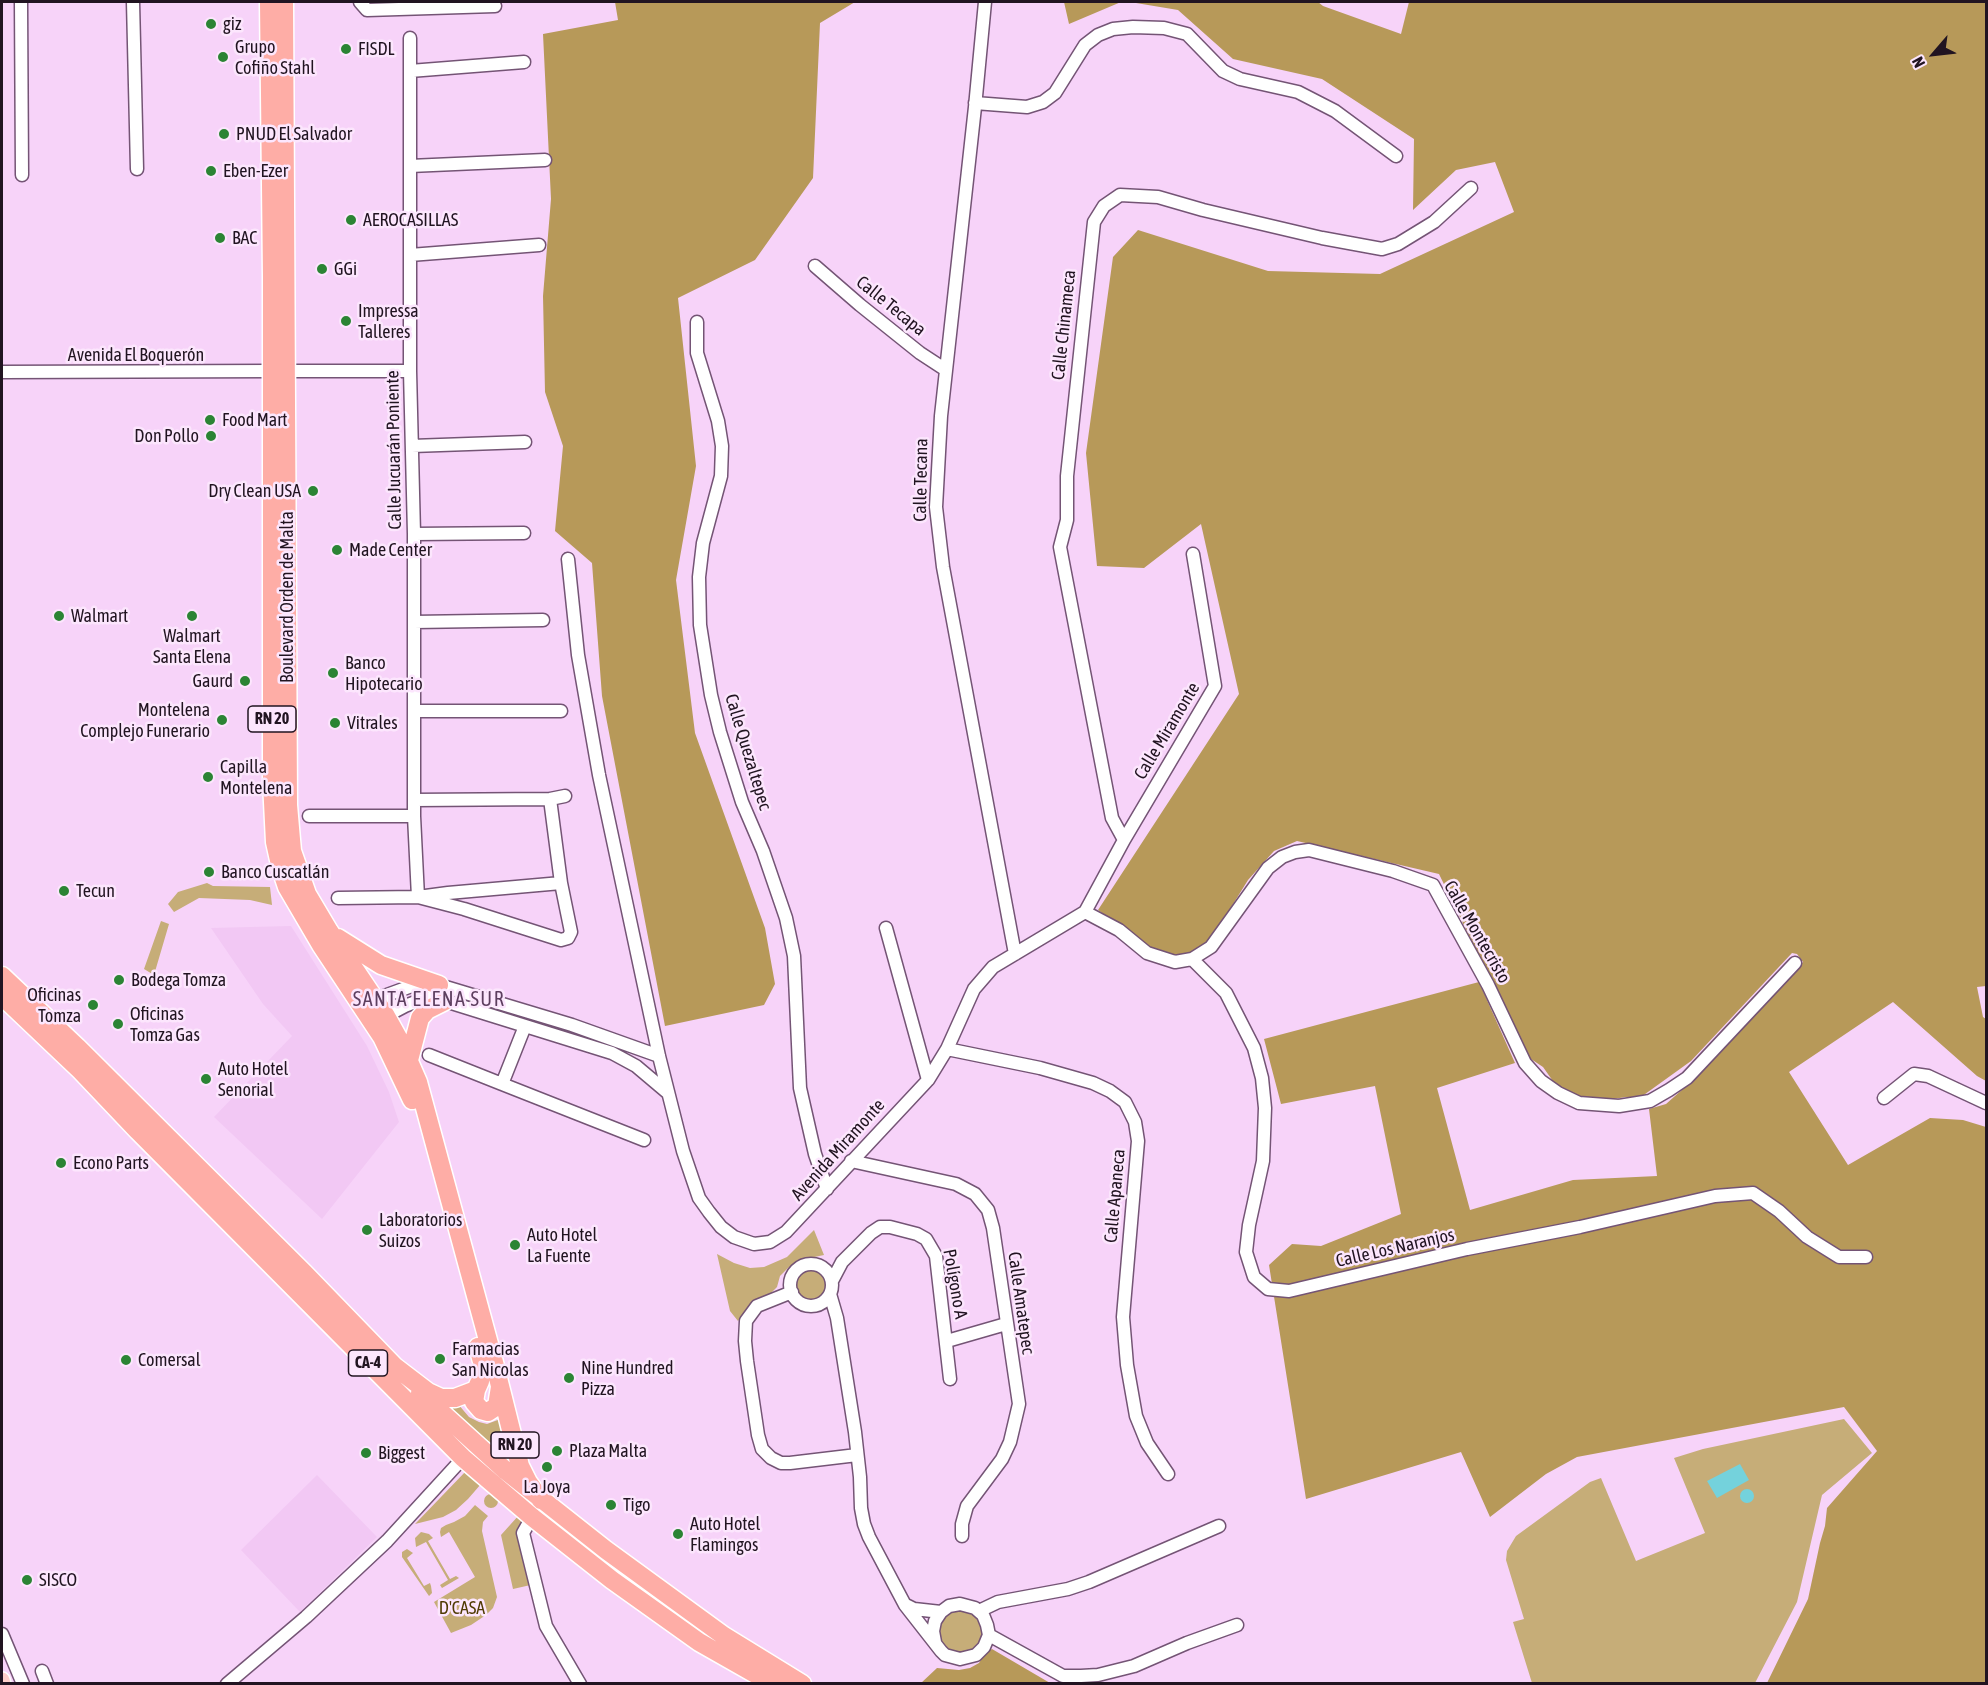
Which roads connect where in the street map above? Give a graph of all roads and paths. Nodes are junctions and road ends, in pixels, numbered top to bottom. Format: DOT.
graph roads {
  1 [pos="21,2"];
  2 [pos="133,2"];
  3 [pos="269,2"];
  4 [pos="284,2"];
  5 [pos="360,2"];
  6 [pos="985,2"];
  7 [pos="495,6"];
  8 [pos="410,38"];
  9 [pos="524,62"];
  10 [pos="410,71"];
  11 [pos="975,103"];
  12 [pos="1396,156"];
  13 [pos="545,160"];
  14 [pos="410,166"];
  15 [pos="136,169"];
  16 [pos="22,175"];
  17 [pos="1471,188"];
  18 [pos="539,245"];
  19 [pos="410,255"];
  20 [pos="815,266"];
  21 [pos="697,322"];
  22 [pos="946,370"];
  23 [pos="278,371"];
  24 [pos="410,371"];
  25 [pos="2,372"];
  26 [pos="525,442"];
  27 [pos="412,446"];
  28 [pos="524,532"];
  29 [pos="414,534"];
  30 [pos="1193,554"];
  31 [pos="568,559"];
  32 [pos="543,620"];
  33 [pos="414,622"];
  34 [pos="415,711"];
  35 [pos="561,711"];
  36 [pos="565,796"];
  37 [pos="550,799"];
  38 [pos="414,800"];
  39 [pos="309,816"];
  40 [pos="414,816"];
  41 [pos="1124,840"];
  42 [pos="561,883"];
  43 [pos="418,897"];
  44 [pos="338,898"];
  45 [pos="1085,912"];
  46 [pos="886,928"];
  47 [pos="329,932"];
  48 [pos="1015,954"];
  49 [pos="1192,959"];
  50 [pos="1795,963"];
  51 [pos="2,976"];
  52 [pos="442,993"];
  53 [pos="2,996"];
  54 [pos="376,999"];
  55 [pos="386,1016"];
  56 [pos="525,1026"];
  57 [pos="947,1049"];
  58 [pos="429,1056"];
  59 [pos="659,1056"];
  60 [pos="409,1060"];
  61 [pos="928,1080"];
  62 [pos="502,1084"];
  63 [pos="668,1093"];
  64 [pos="1884,1098"];
  65 [pos="1986,1103"];
  66 [pos="644,1140"];
  67 [pos="851,1161"];
  68 [pos="827,1189"];
  69 [pos="1866,1257"];
  70 [pos="842,1262"];
  71 [pos="813,1264"];
  72 [pos="831,1287"];
  73 [pos="792,1292"];
  74 [pos="809,1306"];
  75 [pos="837,1318"];
  76 [pos="1005,1324"];
  77 [pos="946,1341"];
  78 [pos="394,1366"];
  79 [pos="950,1379"];
  80 [pos="500,1386"];
  81 [pos="476,1390"];
  82 [pos="858,1455"];
  83 [pos="463,1458"];
  84 [pos="1168,1474"];
  85 [pos="541,1500"];
  86 [pos="532,1516"];
  87 [pos="1219,1526"];
  88 [pos="962,1536"];
  89 [pos="905,1605"];
  90 [pos="940,1612"];
  91 [pos="982,1616"];
  92 [pos="1237,1625"];
  93 [pos="2,1634"];
  94 [pos="988,1639"];
  95 [pos="934,1642"];
  96 [pos="42,1671"];
  97 [pos="23,1683"];
  98 [pos="47,1683"];
  99 [pos="226,1683"];
  100 [pos="580,1683"];
  101 [pos="773,1683"];
  102 [pos="802,1683"];
  1 -- 16 [label="street"];
  2 -- 15 [label="street"];
  3 -- 23 [label="highway, Boulevard Orden de Malta / RN 20"];
  4 -- 23 [label="highway, Boulevard Orden de Malta / RN 20"];
  5 -- 7 [label="street"];
  6 -- 11 [label="street, Calle Tecana"];
  8 -- 10 [label="street, Calle Jucuarán Poniente"];
  9 -- 10 [label="street"];
  10 -- 14 [label="street, Calle Jucuarán Poniente"];
  11 -- 12 [label="street"];
  11 -- 22 [label="street, Calle Tecana"];
  13 -- 14 [label="street"];
  14 -- 19 [label="street, Calle Jucuarán Poniente"];
  17 -- 41 [label="street, Calle Chinameca"];
  18 -- 19 [label="street"];
  19 -- 24 [label="street, Calle Jucuarán Poniente"];
  20 -- 22 [label="street, Calle Tecapa"];
  21 -- 68 [label="street, Calle Quezaltepec"];
  22 -- 48 [label="street, Calle Tecana"];
  23 -- 24 [label="street, Avenida El Boquerón"];
  23 -- 25 [label="street, Avenida El Boquerón"];
  23 -- 47 [label="highway, Boulevard Orden de Malta / RN 20"];
  23 -- 81 [label="highway, Boulevard Orden de Malta / RN 20"];
  24 -- 27 [label="street, Calle Jucuarán Poniente"];
  26 -- 27 [label="street"];
  27 -- 29 [label="street, Calle Jucuarán Poniente"];
  28 -- 29 [label="street"];
  29 -- 33 [label="street, Calle Jucuarán Poniente"];
  30 -- 41 [label="street, Calle Miramonte"];
  31 -- 59 [label="street, Avenida Miramonte"];
  32 -- 33 [label="street"];
  33 -- 34 [label="street, Calle Jucuarán Poniente"];
  34 -- 35 [label="street"];
  34 -- 38 [label="street, Calle Jucuarán Poniente"];
  36 -- 37 [label="street"];
  37 -- 38 [label="street"];
  37 -- 42 [label="street"];
  38 -- 40 [label="street, Calle Jucuarán Poniente"];
  39 -- 40 [label="street"];
  40 -- 43 [label="street, Calle Jucuarán Poniente"];
  41 -- 45 [label="street, Calle Miramonte"];
  42 -- 43 [label="street"];
  42 -- 43 [label="street"];
  43 -- 44 [label="street"];
  45 -- 48 [label="street, Avenida Miramonte"];
  45 -- 49 [label="street"];
  46 -- 61 [label="street"];
  47 -- 52 [label="highway"];
  47 -- 54 [label="highway, Boulevard Orden de Malta / RN 20"];
  48 -- 57 [label="street, Avenida Miramonte"];
  49 -- 50 [label="street, Calle Montecristo"];
  49 -- 69 [label="street, Calle Los Naranjos"];
  51 -- 78 [label="highway, CA-4"];
  52 -- 54 [label="street"];
  52 -- 55 [label="street"];
  52 -- 56 [label="street"];
  52 -- 59 [label="street"];
  52 -- 60 [label="highway"];
  53 -- 83 [label="highway, CA-4"];
  54 -- 55 [label="highway, Boulevard Orden de Malta / RN 20"];
  55 -- 60 [label="highway, Boulevard Orden de Malta / RN 20"];
  56 -- 62 [label="street"];
  56 -- 63 [label="street"];
  57 -- 61 [label="street, Avenida Miramonte"];
  57 -- 84 [label="street, Calle Apaneca"];
  58 -- 62 [label="street"];
  59 -- 63 [label="street, Avenida Miramonte"];
  60 -- 80 [label="highway, Boulevard Orden de Malta / RN 20"];
  61 -- 67 [label="street, Avenida Miramonte"];
  62 -- 66 [label="street"];
  63 -- 68 [label="street, Avenida Miramonte"];
  64 -- 65 [label="street"];
  67 -- 68 [label="street, Avenida Miramonte"];
  67 -- 76 [label="street, Calle Amatepec"];
  70 -- 71 [label="street"];
  70 -- 72 [label="street, Polígono A"];
  70 -- 77 [label="street, Polígono A"];
  71 -- 72 [label="street"];
  71 -- 73 [label="street"];
  72 -- 74 [label="street"];
  72 -- 75 [label="street"];
  73 -- 74 [label="street"];
  73 -- 82 [label="street"];
  74 -- 75 [label="street"];
  75 -- 82 [label="street"];
  76 -- 77 [label="street, Polígono A"];
  76 -- 88 [label="street, Calle Amatepec"];
  77 -- 79 [label="street"];
  78 -- 81 [label="highway"];
  78 -- 85 [label="highway, CA-4"];
  80 -- 81 [label="highway"];
  80 -- 85 [label="highway, Boulevard Orden de Malta / RN 20"];
  82 -- 89 [label="street"];
  83 -- 86 [label="highway, CA-4"];
  83 -- 99 [label="street"];
  85 -- 102 [label="highway, CA-4"];
  86 -- 100 [label="street"];
  86 -- 101 [label="highway, CA-4"];
  87 -- 91 [label="street"];
  89 -- 90 [label="street"];
  89 -- 95 [label="street"];
  90 -- 91 [label="street"];
  90 -- 95 [label="street"];
  91 -- 94 [label="street"];
  92 -- 94 [label="street"];
  93 -- 97 [label="street"];
  94 -- 95 [label="street"];
  96 -- 98 [label="street"];
}
